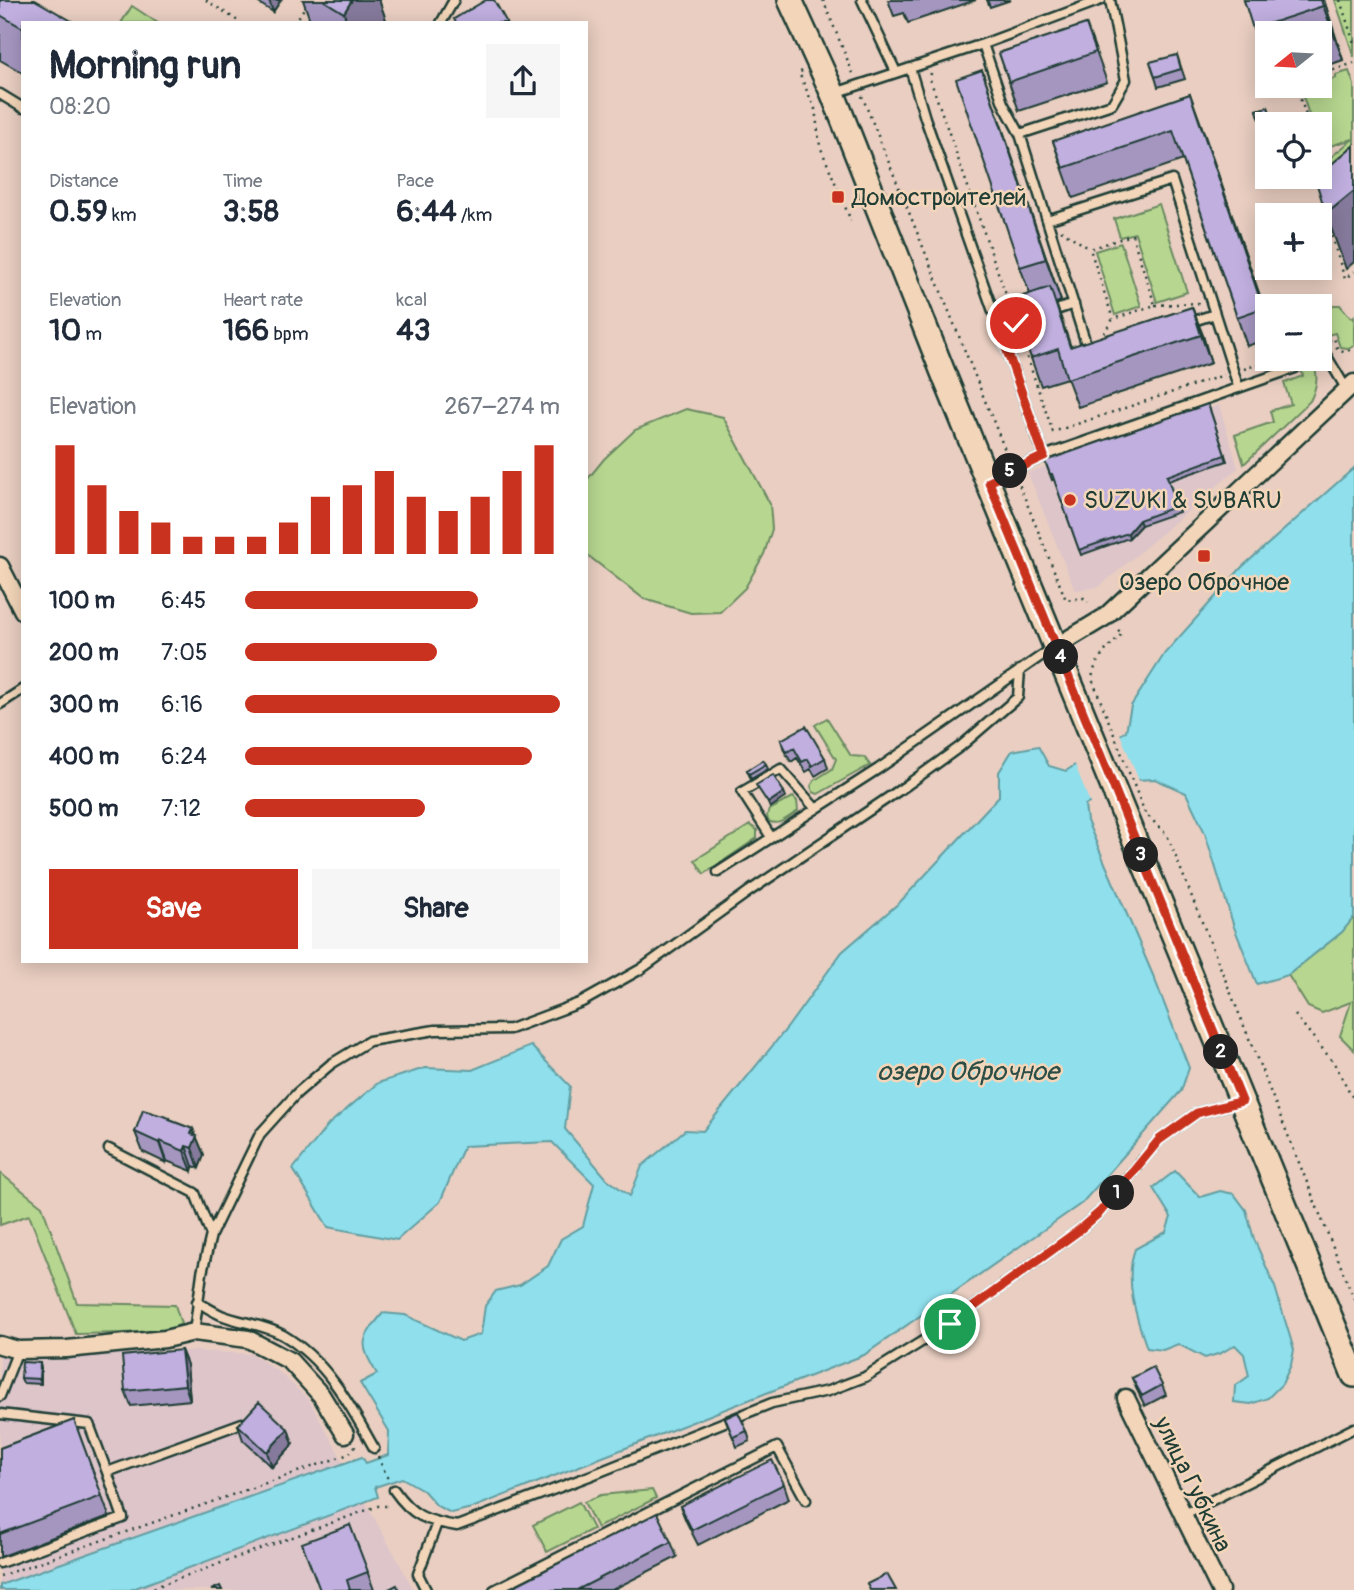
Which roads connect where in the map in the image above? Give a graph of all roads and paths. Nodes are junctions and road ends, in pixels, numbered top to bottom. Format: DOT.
graph roads {
  1 [pos="206,0"];
  2 [pos="309,0"];
  3 [pos="454,0"];
  4 [pos="790,0"];
  5 [pos="823,0"];
  6 [pos="862,0"];
  7 [pos="1101,0"];
  8 [pos="1110,0"];
  9 [pos="1340,0"];
  10 [pos="238,21"];
  11 [pos="296,21"];
  12 [pos="442,21"];
  13 [pos="1354,43"];
  14 [pos="984,44"];
  15 [pos="1354,63"];
  16 [pos="910,68"];
  17 [pos="1332,71"];
  18 [pos="895,72"];
  19 [pos="799,73"];
  20 [pos="854,76"];
  21 [pos="0,94"];
  22 [pos="833,94"];
  23 [pos="862,95"];
  24 [pos="21,107"];
  25 [pos="1020,134"];
  26 [pos="1335,205"];
  27 [pos="1047,220"];
  28 [pos="851,221"];
  29 [pos="1090,249"];
  30 [pos="1354,271"];
  31 [pos="1210,300"];
  32 [pos="1074,304"];
  33 [pos="1155,305"];
  34 [pos="1215,314"];
  35 [pos="1113,319"];
  36 [pos="1177,326"];
  37 [pos="999,328"];
  38 [pos="1332,339"];
  39 [pos="1354,348"];
  40 [pos="1102,350"];
  41 [pos="1090,354"];
  42 [pos="1332,357"];
  43 [pos="1286,371"];
  44 [pos="1238,386"];
  45 [pos="1351,386"];
  46 [pos="1044,456"];
  47 [pos="1013,469"];
  48 [pos="989,482"];
  49 [pos="0,566"];
  50 [pos="1088,602"];
  51 [pos="21,607"];
  52 [pos="1118,630"];
  53 [pos="1057,646"];
  54 [pos="1020,670"];
  55 [pos="21,690"];
  56 [pos="0,704"];
  57 [pos="816,809"];
  58 [pos="1137,818"];
  59 [pos="771,837"];
  60 [pos="718,872"];
  61 [pos="1295,1015"];
  62 [pos="1354,1100"];
  63 [pos="1242,1101"];
  64 [pos="109,1149"];
  65 [pos="211,1235"];
  66 [pos="1354,1299"];
  67 [pos="197,1302"];
  68 [pos="194,1332"];
  69 [pos="0,1345"];
  70 [pos="18,1350"];
  71 [pos="1354,1375"];
  72 [pos="0,1396"];
  73 [pos="1126,1398"];
  74 [pos="0,1414"];
  75 [pos="242,1423"];
  76 [pos="1354,1428"];
  77 [pos="352,1437"];
  78 [pos="375,1450"];
  79 [pos="107,1472"];
  80 [pos="392,1487"];
  81 [pos="806,1500"];
  82 [pos="405,1506"];
  83 [pos="1183,1515"];
  84 [pos="437,1523"];
  85 [pos="0,1563"];
  86 [pos="0,1576"];
  87 [pos="147,1590"];
  88 [pos="426,1590"];
  89 [pos="494,1590"];
  90 [pos="1220,1590"];
  1 -- 10 [label="path"];
  2 -- 11 [label="path"];
  3 -- 12 [label="lane"];
  4 -- 22 [label="main road"];
  5 -- 20 [label="path"];
  6 -- 18 [label="lane"];
  7 -- 14 [label="lane"];
  8 -- 25 [label="lane"];
  9 -- 13 [label="path"];
  14 -- 16 [label="lane"];
  14 -- 25 [label="lane"];
  15 -- 17 [label="path"];
  16 -- 18 [label="lane"];
  16 -- 37 [label="lane"];
  18 -- 22 [label="lane"];
  19 -- 28 [label="path"];
  21 -- 24 [label="lane"];
  22 -- 48 [label="main road"];
  23 -- 47 [label="path"];
  25 -- 27 [label="lane"];
  26 -- 30 [label="path"];
  27 -- 29 [label="path"];
  27 -- 31 [label="lane"];
  27 -- 32 [label="lane"];
  29 -- 33 [label="path"];
  29 -- 35 [label="path"];
  31 -- 33 [label="path"];
  31 -- 34 [label="lane"];
  32 -- 37 [label="lane"];
  32 -- 41 [label="lane"];
  33 -- 35 [label="path"];
  34 -- 36 [label="lane"];
  34 -- 44 [label="lane"];
  35 -- 41 [label="path"];
  37 -- 46 [label="lane"];
  38 -- 39 [label="path"];
  40 -- 41 [label="lane"];
  42 -- 45 [label="lane"];
  43 -- 44 [label="lane"];
  44 -- 46 [label="lane"];
  45 -- 53 [label="street"];
  46 -- 47 [label="lane"];
  47 -- 48 [label="lane"];
  47 -- 50 [label="path"];
  48 -- 53 [label="main road"];
  49 -- 51 [label="street"];
  52 -- 58 [label="path"];
  53 -- 54 [label="lane"];
  53 -- 58 [label="main road"];
  54 -- 57 [label="lane"];
  54 -- 65 [label="lane"];
  55 -- 56 [label="lane"];
  57 -- 59 [label="lane"];
  57 -- 59 [label="lane"];
  58 -- 63 [label="main road"];
  58 -- 66 [label="path"];
  59 -- 60 [label="lane"];
  61 -- 62 [label="path"];
  63 -- 71 [label="main road"];
  63 -- 84 [label="lane"];
  64 -- 65 [label="lane"];
  65 -- 67 [label="lane"];
  67 -- 68 [label="lane"];
  67 -- 78 [label="lane"];
  68 -- 70 [label="street"];
  68 -- 77 [label="street"];
  69 -- 70 [label="street"];
  70 -- 72 [label="lane"];
  73 -- 83 [label="street, улица Губкина"];
  74 -- 79 [label="lane"];
  75 -- 79 [label="lane"];
  76 -- 83 [label="lane"];
  77 -- 86 [label="path"];
  78 -- 80 [label="path"];
  79 -- 85 [label="lane"];
  80 -- 82 [label="lane"];
  81 -- 89 [label="lane"];
  82 -- 84 [label="lane"];
  82 -- 87 [label="path"];
  83 -- 90 [label="street, улица Губкина"];
  84 -- 88 [label="lane"];
}
